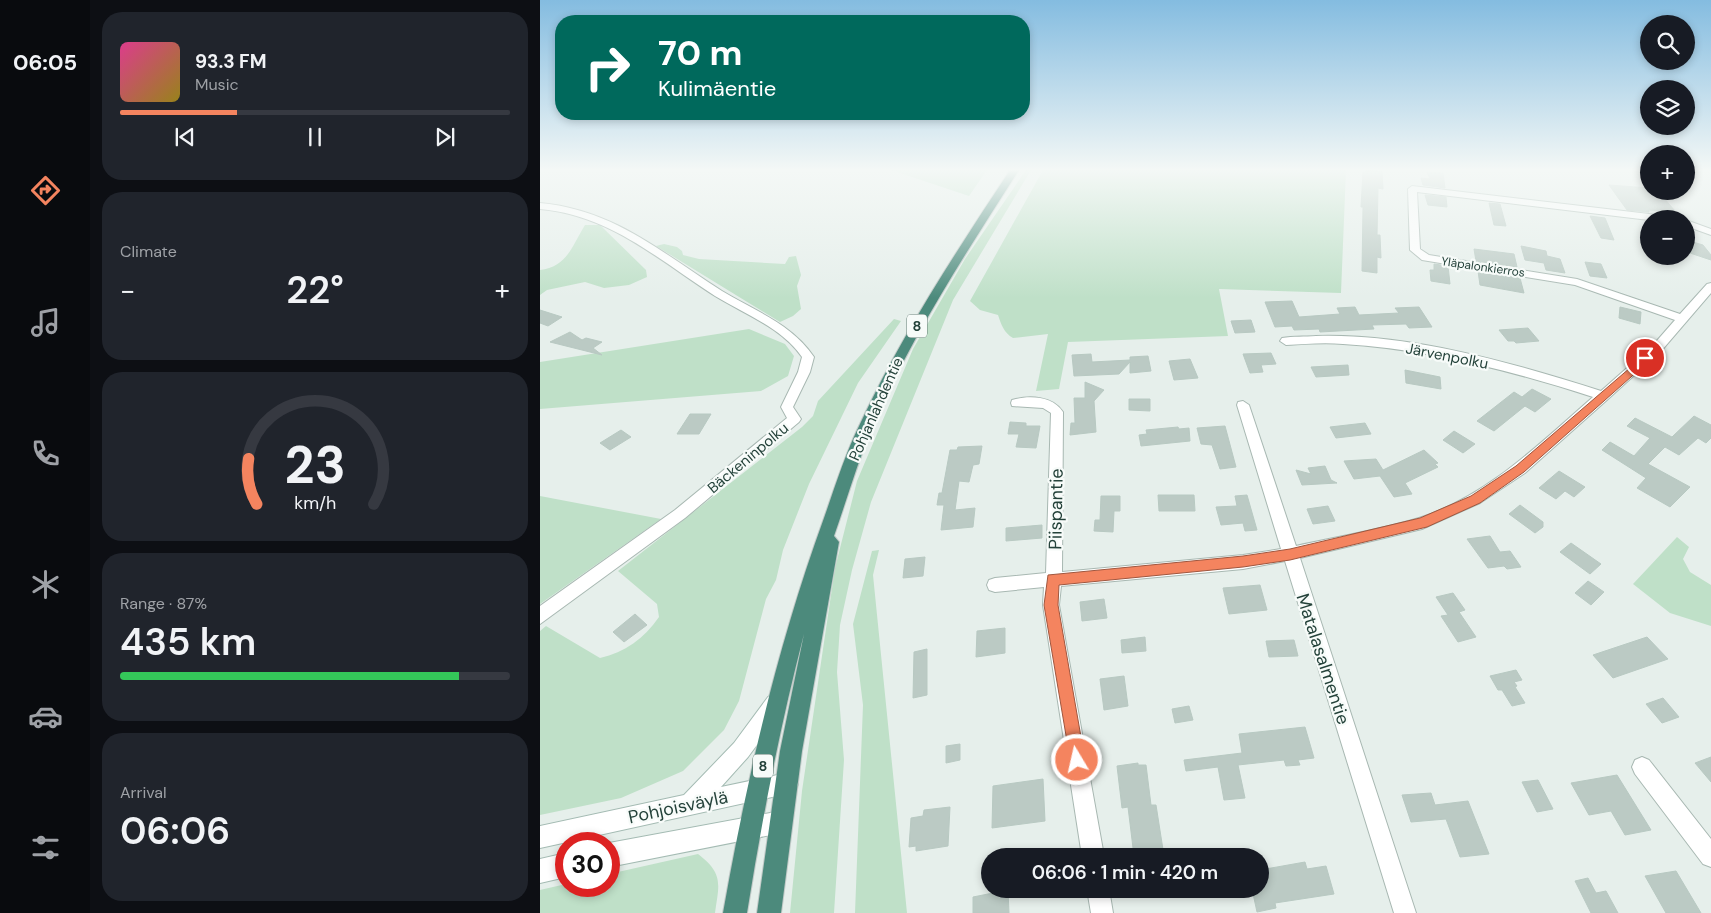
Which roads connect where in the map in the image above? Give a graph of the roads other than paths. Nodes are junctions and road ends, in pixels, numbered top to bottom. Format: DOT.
graph roads {
  1 [pos="580,213"];
  2 [pos="987,213"];
  3 [pos="1413,213"];
  4 [pos="1612,213"];
  5 [pos="1640,216"];
  6 [pos="1695,226"];
  7 [pos="1711,232"];
  8 [pos="1711,286"];
  9 [pos="1683,319"];
  10 [pos="1286,341"];
  11 [pos="1604,396"];
  12 [pos="1017,403"];
  13 [pos="1243,405"];
  14 [pos="836,509"];
  15 [pos="1290,554"];
  16 [pos="1053,580"];
  17 [pos="995,585"];
  18 [pos="540,616"];
  19 [pos="776,702"];
  20 [pos="1642,767"];
  21 [pos="787,784"];
  22 [pos="758,791"];
  23 [pos="691,804"];
  24 [pos="781,822"];
  25 [pos="749,829"];
  26 [pos="540,837"];
  27 [pos="1092,848"];
  28 [pos="620,853"];
  29 [pos="1711,856"];
  30 [pos="555,868"];
  31 [pos="540,871"];
  32 [pos="1100,898"];
  33 [pos="735,913"];
  34 [pos="769,913"];
  35 [pos="1102,913"];
  36 [pos="1404,913"];
  1 -- 18 [label="street, Bäckeninpolku"];
  2 -- 14 [label="highway, Pohjanlahdentie / 8"];
  3 -- 9 [label="street, Yläpalonkierros"];
  4 -- 5 [label="street, Yläpalonkierros"];
  6 -- 7 [label="street"];
  8 -- 9 [label="street"];
  9 -- 11 [label="street"];
  10 -- 11 [label="street, Järvenpolku"];
  11 -- 15 [label="street"];
  12 -- 16 [label="street, Piispantie"];
  13 -- 15 [label="street, Matalasalmentie"];
  14 -- 19 [label="highway, Pohjanlahdentie / 8"];
  14 -- 21 [label="highway, Pohjanlahdentie / 8"];
  15 -- 16 [label="street"];
  15 -- 36 [label="street, Matalasalmentie"];
  16 -- 17 [label="street"];
  16 -- 27 [label="street, Piispantie"];
  19 -- 22 [label="highway, Pohjanlahdentie / 8"];
  19 -- 23 [label="main road"];
  20 -- 29 [label="street"];
  21 -- 22 [label="main road, Pohjoisväylä"];
  21 -- 24 [label="highway, Pohjanlahdentie / 8"];
  22 -- 23 [label="main road, Pohjoisväylä"];
  22 -- 25 [label="highway, Pohjanlahdentie / 8"];
  23 -- 26 [label="main road, Pohjoisväylä"];
  24 -- 25 [label="main road"];
  24 -- 34 [label="highway, 8"];
  25 -- 28 [label="main road"];
  25 -- 33 [label="highway, 8"];
  30 -- 31 [label="main road"];
  32 -- 35 [label="street"];
}
